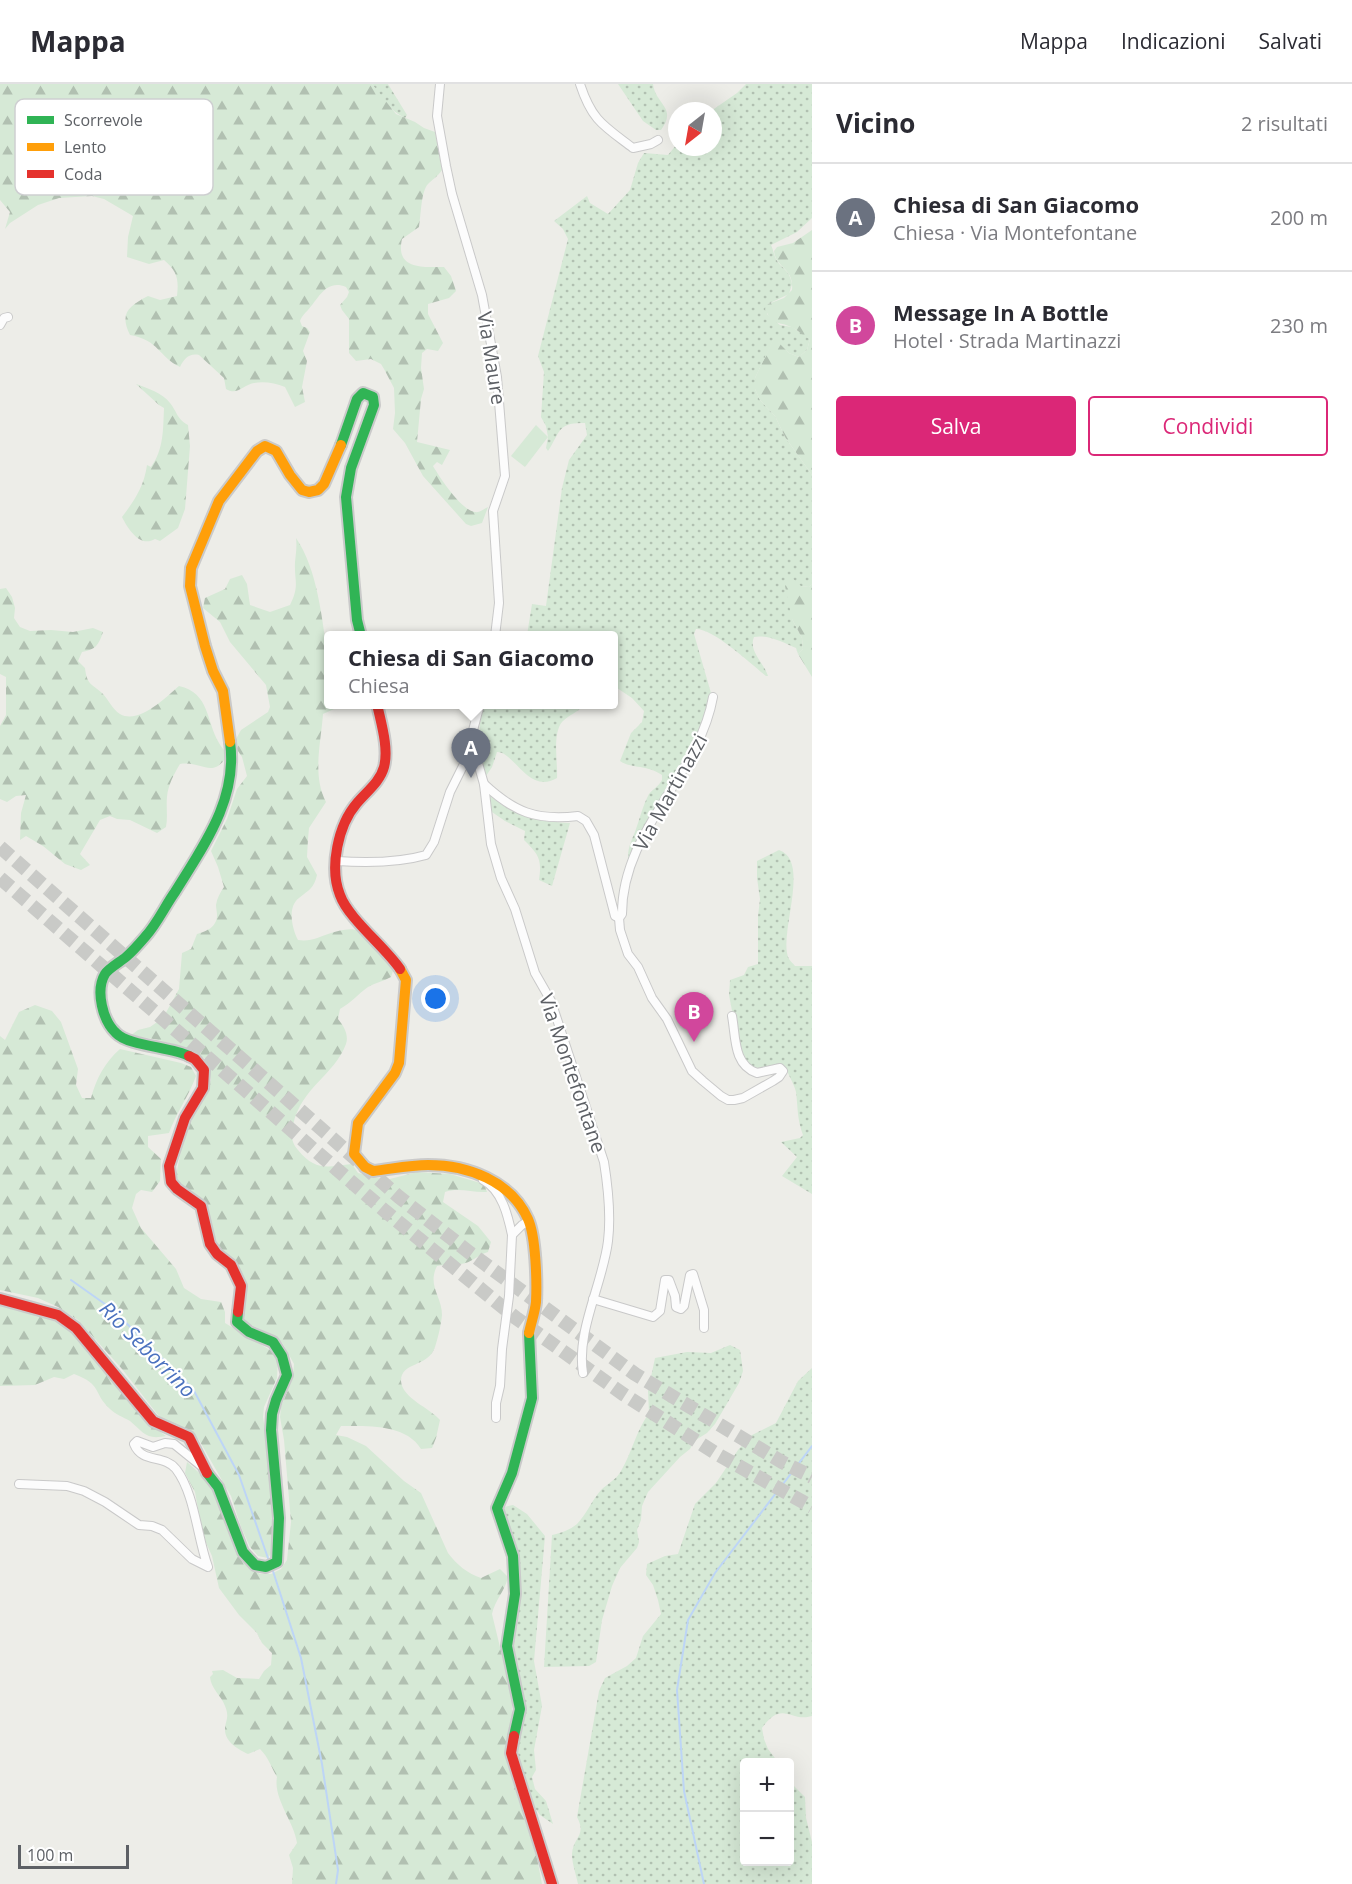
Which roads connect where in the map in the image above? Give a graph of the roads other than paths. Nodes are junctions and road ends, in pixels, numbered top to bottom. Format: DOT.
graph roads {
  1 [pos="440,84"];
  2 [pos="580,84"];
  3 [pos="658,140"];
  4 [pos="8,317"];
  5 [pos="0,325"];
  6 [pos="360,631"];
  7 [pos="496,631"];
  8 [pos="713,696"];
  9 [pos="378,709"];
  10 [pos="479,709"];
  11 [pos="472,746"];
  12 [pos="484,784"];
  13 [pos="337,861"];
  14 [pos="619,918"];
  15 [pos="732,1016"];
  16 [pos="470,1171"];
  17 [pos="529,1221"];
  18 [pos="512,1235"];
  19 [pos="0,1299"];
  20 [pos="593,1299"];
  21 [pos="704,1328"];
  22 [pos="583,1373"];
  23 [pos="496,1418"];
  24 [pos="205,1470"];
  25 [pos="19,1484"];
  26 [pos="552,1884"];
  1 -- 7 [label="street, Via Maure"];
  2 -- 3 [label="street"];
  4 -- 5 [label="street"];
  6 -- 24 [label="main road"];
  8 -- 14 [label="street, Via Martinazzi"];
  9 -- 13 [label="main road"];
  10 -- 11 [label="street"];
  11 -- 12 [label="street, Via Montefontane"];
  11 -- 13 [label="street"];
  12 -- 14 [label="street"];
  12 -- 20 [label="street, Via Montefontane"];
  13 -- 16 [label="main road"];
  14 -- 15 [label="street"];
  16 -- 17 [label="main road"];
  16 -- 18 [label="street"];
  17 -- 18 [label="street"];
  17 -- 26 [label="main road"];
  18 -- 23 [label="street"];
  19 -- 24 [label="main road"];
  20 -- 21 [label="street"];
  20 -- 22 [label="street, Via Montefontane"];
  24 -- 25 [label="street"];
}
